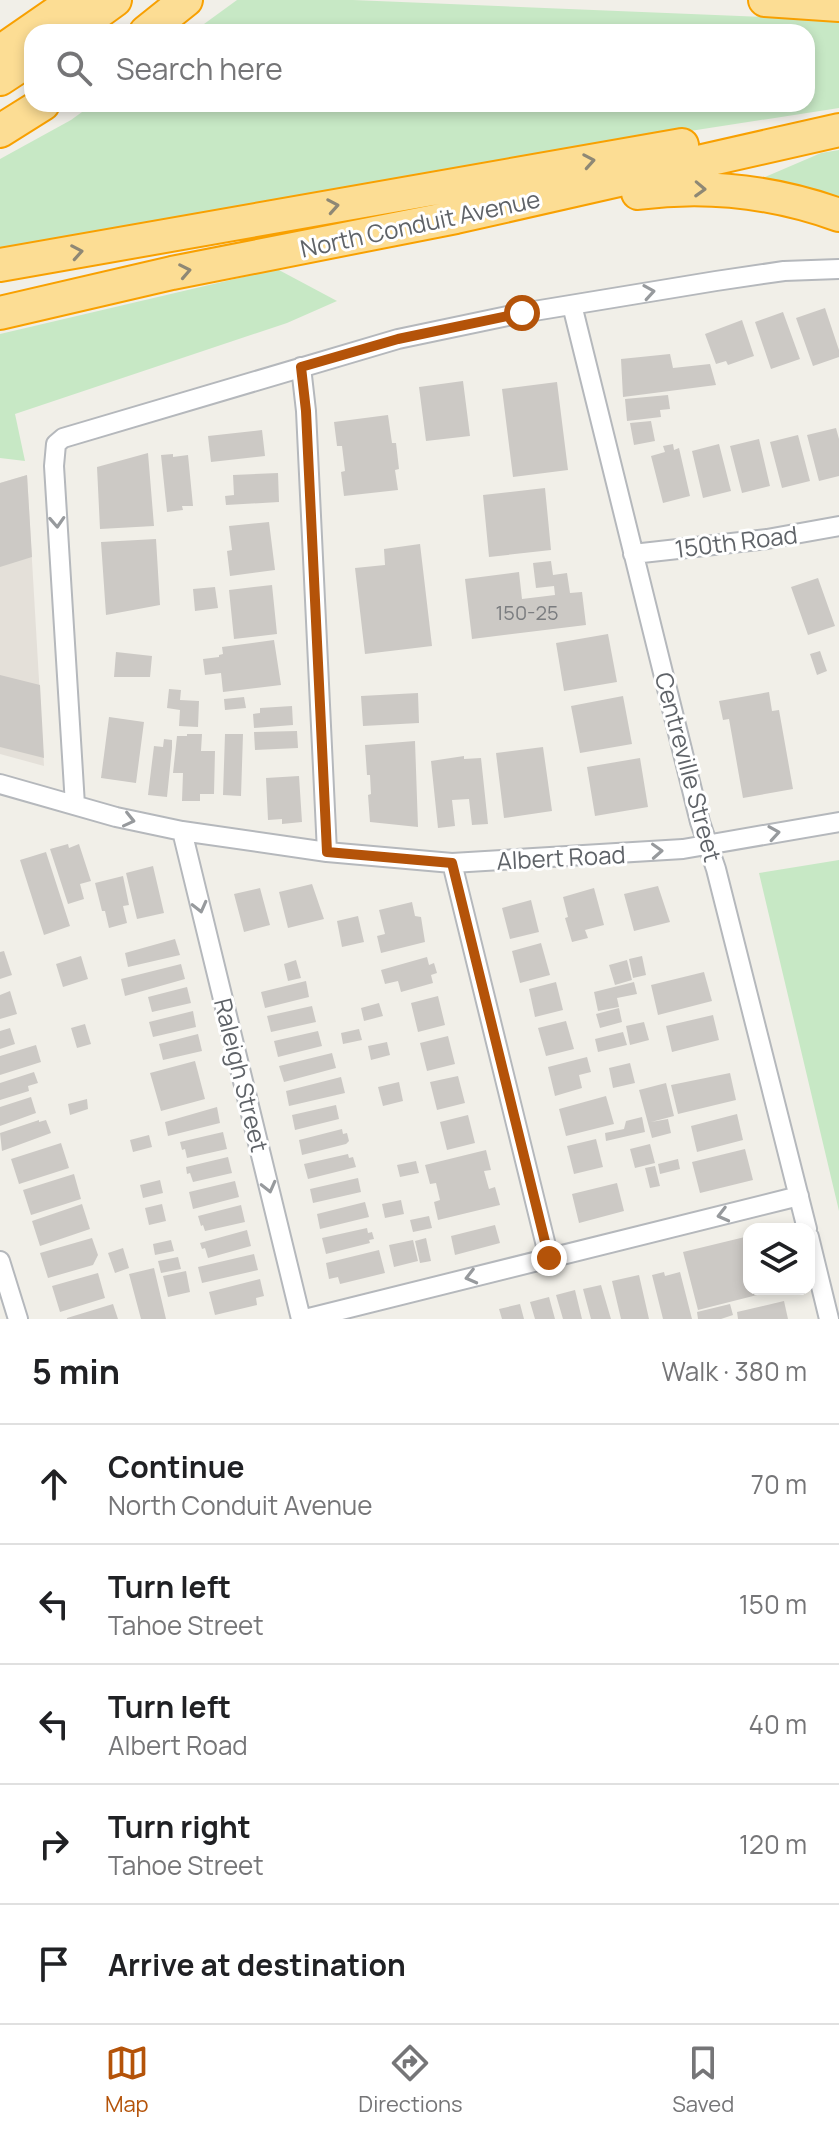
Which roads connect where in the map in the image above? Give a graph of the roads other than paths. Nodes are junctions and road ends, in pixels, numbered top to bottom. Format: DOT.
graph roads {
  1 [pos="75,0"];
  2 [pos="115,0"];
  3 [pos="186,0"];
  4 [pos="765,0"];
  5 [pos="839,5"];
  6 [pos="40,24"];
  7 [pos="82,24"];
  8 [pos="156,24"];
  9 [pos="24,35"];
  10 [pos="0,52"];
  11 [pos="24,63"];
  12 [pos="0,79"];
  13 [pos="30,112"];
  14 [pos="839,128"];
  15 [pos="0,131"];
  16 [pos="839,215"];
  17 [pos="456,217"];
  18 [pos="0,265"];
  19 [pos="839,269"];
  20 [pos="572,305"];
  21 [pos="0,313"];
  22 [pos="301,367"];
  23 [pos="839,526"];
  24 [pos="633,554"];
  25 [pos="0,784"];
  26 [pos="75,805"];
  27 [pos="839,822"];
  28 [pos="182,831"];
  29 [pos="708,844"];
  30 [pos="327,852"];
  31 [pos="452,863"];
  32 [pos="799,1196"];
  33 [pos="806,1223"];
  34 [pos="549,1258"];
  35 [pos="0,1261"];
  36 [pos="815,1262"];
  37 [pos="18,1319"];
  38 [pos="303,1319"];
  39 [pos="829,1319"];
  1 -- 6 [label="highway"];
  2 -- 7 [label="highway"];
  3 -- 8 [label="highway"];
  4 -- 5 [label="highway"];
  9 -- 10 [label="highway"];
  11 -- 12 [label="highway"];
  13 -- 15 [label="highway"];
  14 -- 17 [label="highway, North Conduit Avenue"];
  18 -- 14 [label="highway, one-way"];
  17 -- 16 [label="highway, one-way"];
  21 -- 17 [label="highway, North Conduit Avenue, one-way"];
  20 -- 19 [label="street, one-way"];
  20 -- 22 [label="street"];
  20 -- 24 [label="street, Centreville Street"];
  22 -- 26 [label="street, one-way"];
  22 -- 30 [label="street"];
  23 -- 24 [label="street, 150th Road"];
  24 -- 29 [label="street, Centreville Street"];
  25 -- 26 [label="street, Albert Road"];
  26 -- 28 [label="street, Albert Road, one-way"];
  29 -- 27 [label="street, Albert Road, one-way"];
  28 -- 30 [label="street, Albert Road"];
  28 -- 38 [label="street, Raleigh Street, one-way"];
  31 -- 29 [label="street, Albert Road, one-way"];
  29 -- 32 [label="street, Centreville Street"];
  30 -- 31 [label="street, Albert Road"];
  31 -- 34 [label="street"];
  32 -- 33 [label="street, Centreville Street"];
  32 -- 34 [label="street, one-way"];
  34 -- 38 [label="street, one-way"];
  35 -- 37 [label="street"];
  36 -- 39 [label="street"];
}
